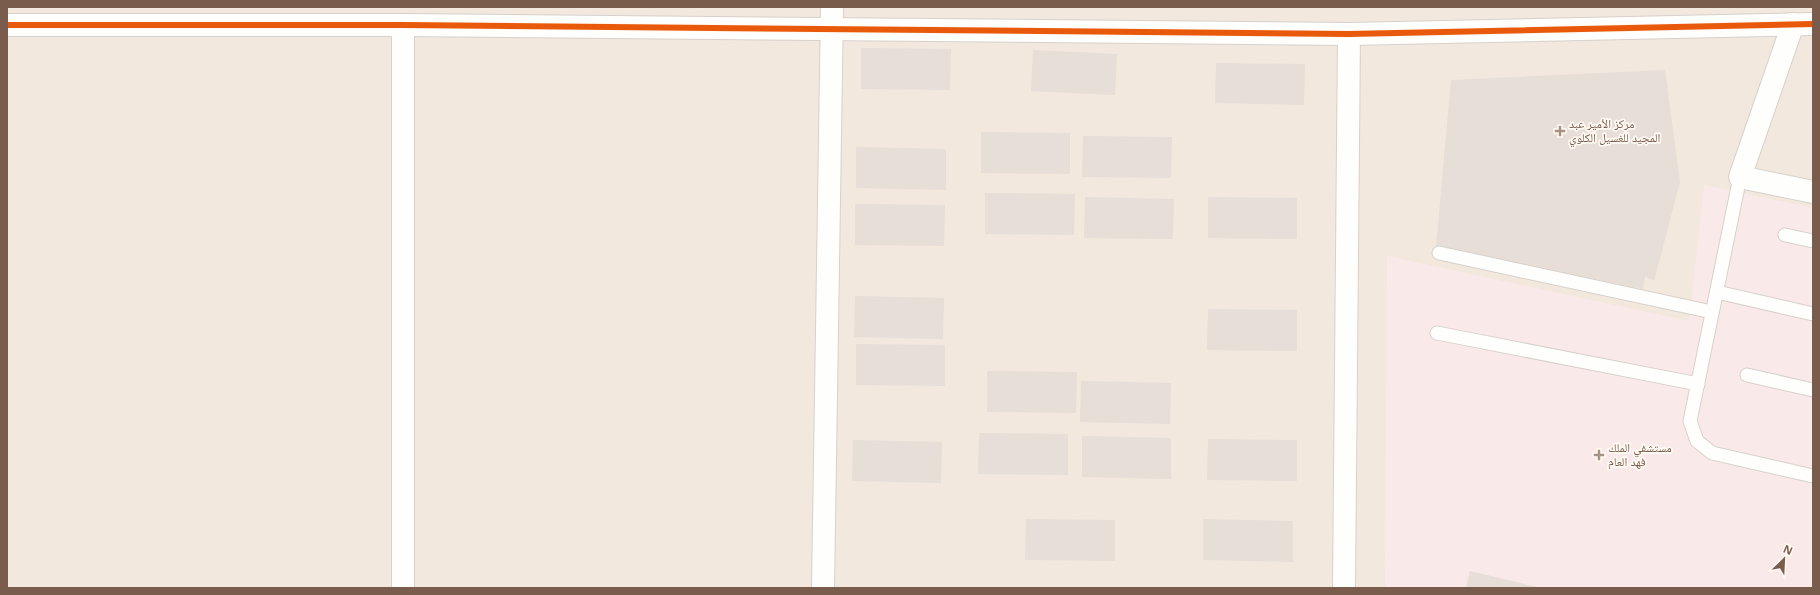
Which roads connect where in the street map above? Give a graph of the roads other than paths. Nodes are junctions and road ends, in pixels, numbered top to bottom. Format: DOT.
graph roads {
  1 [pos="832,7"];
  2 [pos="1803,24"];
  3 [pos="7,25"];
  4 [pos="403,25"];
  5 [pos="832,29"];
  6 [pos="1349,34"];
  7 [pos="1740,177"];
  8 [pos="1813,192"];
  9 [pos="1785,234"];
  10 [pos="1813,241"];
  11 [pos="1439,253"];
  12 [pos="1717,292"];
  13 [pos="1712,312"];
  14 [pos="1813,314"];
  15 [pos="1438,333"];
  16 [pos="1747,375"];
  17 [pos="1698,384"];
  18 [pos="1813,390"];
  19 [pos="1813,476"];
  20 [pos="403,588"];
  21 [pos="823,588"];
  22 [pos="1344,588"];
  1 -- 5 [label="street"];
  2 -- 6 [label="street"];
  2 -- 7 [label="street"];
  3 -- 4 [label="street"];
  4 -- 5 [label="street"];
  4 -- 20 [label="street"];
  5 -- 6 [label="street"];
  5 -- 21 [label="street"];
  6 -- 22 [label="street"];
  7 -- 8 [label="street"];
  7 -- 12 [label="lane"];
  9 -- 10 [label="lane"];
  11 -- 13 [label="lane"];
  12 -- 13 [label="lane"];
  12 -- 14 [label="lane"];
  13 -- 17 [label="lane"];
  15 -- 17 [label="lane"];
  16 -- 18 [label="lane"];
  17 -- 19 [label="lane"];
}
